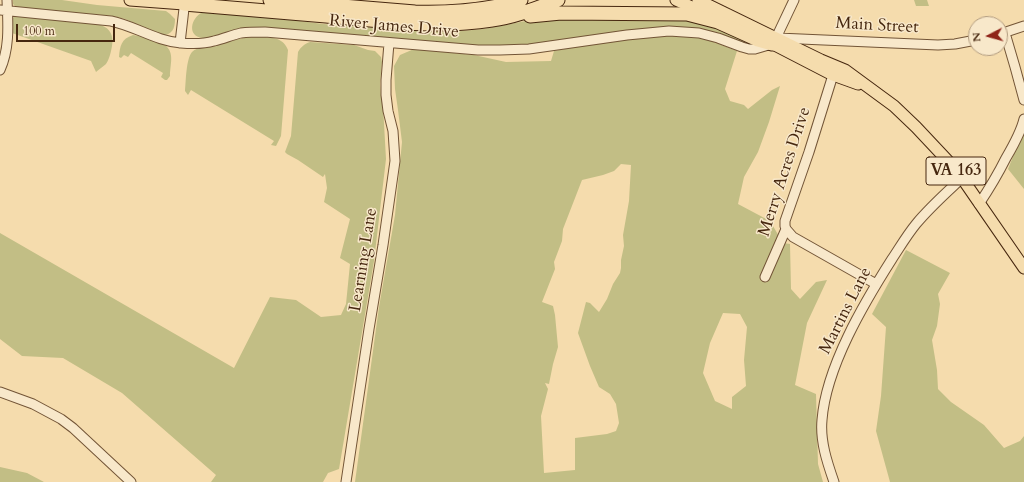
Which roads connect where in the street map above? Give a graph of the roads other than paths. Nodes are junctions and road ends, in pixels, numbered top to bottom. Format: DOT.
graph roads {
  1 [pos="7,0"];
  2 [pos="130,0"];
  3 [pos="270,0"];
  4 [pos="521,0"];
  5 [pos="558,0"];
  6 [pos="676,0"];
  7 [pos="698,0"];
  8 [pos="794,0"];
  9 [pos="185,2"];
  10 [pos="4,10"];
  11 [pos="492,20"];
  12 [pos="1024,26"];
  13 [pos="1008,31"];
  14 [pos="774,41"];
  15 [pos="968,42"];
  16 [pos="180,43"];
  17 [pos="389,43"];
  18 [pos="1008,48"];
  19 [pos="0,70"];
  20 [pos="833,75"];
  21 [pos="870,89"];
  22 [pos="1024,100"];
  23 [pos="1024,118"];
  24 [pos="962,178"];
  25 [pos="979,204"];
  26 [pos="786,229"];
  27 [pos="1024,268"];
  28 [pos="765,277"];
  29 [pos="876,284"];
  30 [pos="0,392"];
  31 [pos="131,482"];
  32 [pos="346,482"];
  33 [pos="834,482"];
  1 -- 10 [label="street"];
  2 -- 9 [label="main road"];
  3 -- 4 [label="highway"];
  5 -- 11 [label="highway"];
  6 -- 14 [label="main road, VA 163"];
  7 -- 14 [label="main road, VA 163"];
  8 -- 14 [label="street"];
  9 -- 11 [label="highway"];
  9 -- 16 [label="street"];
  10 -- 16 [label="street, River James Drive"];
  10 -- 19 [label="street"];
  11 -- 14 [label="highway"];
  12 -- 13 [label="street"];
  14 -- 15 [label="street, Main Street"];
  14 -- 17 [label="street, River James Drive"];
  14 -- 20 [label="main road, VA 163"];
  14 -- 21 [label="main road, VA 163"];
  16 -- 17 [label="street, River James Drive"];
  17 -- 32 [label="street, Learning Lane"];
  18 -- 22 [label="street"];
  20 -- 21 [label="main road, VA 163"];
  20 -- 26 [label="street, Merry Acres Drive"];
  21 -- 24 [label="main road, VA 163"];
  23 -- 25 [label="street"];
  24 -- 25 [label="main road, VA 163"];
  24 -- 29 [label="street, Martins Lane"];
  25 -- 27 [label="main road, VA 163"];
  26 -- 28 [label="street, Merry Acres Drive"];
  26 -- 29 [label="street"];
  29 -- 33 [label="street, Martins Lane"];
  30 -- 31 [label="street"];
}
